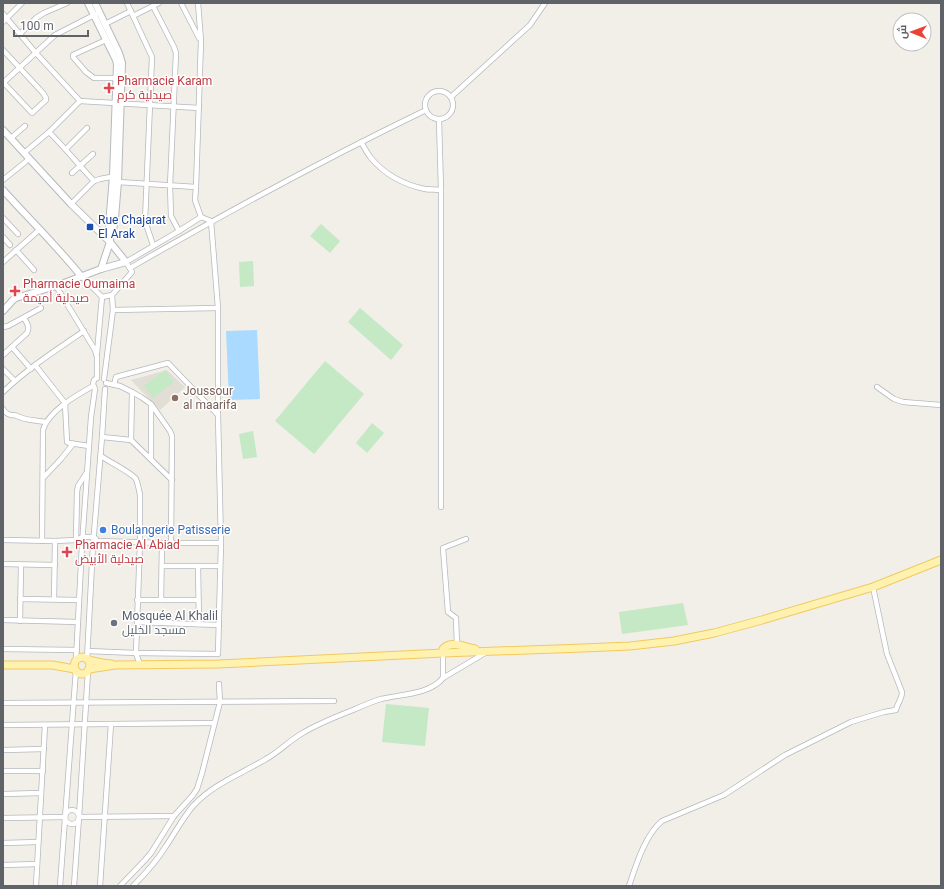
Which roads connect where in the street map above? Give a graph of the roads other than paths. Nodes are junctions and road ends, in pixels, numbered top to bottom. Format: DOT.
graph roads {
  1 [pos="22,3"];
  2 [pos="67,3"];
  3 [pos="88,3"];
  4 [pos="95,3"];
  5 [pos="127,3"];
  6 [pos="159,3"];
  7 [pos="181,3"];
  8 [pos="198,3"];
  9 [pos="545,3"];
  10 [pos="153,6"];
  11 [pos="97,14"];
  12 [pos="132,14"];
  13 [pos="4,18"];
  14 [pos="105,24"];
  15 [pos="20,34"];
  16 [pos="106,40"];
  17 [pos="201,41"];
  18 [pos="3,50"];
  19 [pos="35,52"];
  20 [pos="19,68"];
  21 [pos="116,78"];
  22 [pos="3,82"];
  23 [pos="451,97"];
  24 [pos="80,101"];
  25 [pos="118,103"];
  26 [pos="150,105"];
  27 [pos="173,106"];
  28 [pos="199,108"];
  29 [pos="426,110"];
  30 [pos="439,119"];
  31 [pos="25,126"];
  32 [pos="87,128"];
  33 [pos="3,130"];
  34 [pos="49,132"];
  35 [pos="11,138"];
  36 [pos="361,142"];
  37 [pos="66,149"];
  38 [pos="24,153"];
  39 [pos="93,154"];
  40 [pos="29,159"];
  41 [pos="80,166"];
  42 [pos="72,173"];
  43 [pos="116,178"];
  44 [pos="3,180"];
  45 [pos="94,181"];
  46 [pos="146,184"];
  47 [pos="170,186"];
  48 [pos="196,187"];
  49 [pos="3,190"];
  50 [pos="441,190"];
  51 [pos="71,204"];
  52 [pos="201,216"];
  53 [pos="3,218"];
  54 [pos="211,221"];
  55 [pos="39,230"];
  56 [pos="179,231"];
  57 [pos="18,234"];
  58 [pos="3,236"];
  59 [pos="110,240"];
  60 [pos="10,244"];
  61 [pos="153,246"];
  62 [pos="16,250"];
  63 [pos="3,262"];
  64 [pos="126,262"];
  65 [pos="130,268"];
  66 [pos="101,269"];
  67 [pos="34,270"];
  68 [pos="82,276"];
  69 [pos="56,286"];
  70 [pos="112,295"];
  71 [pos="102,297"];
  72 [pos="41,308"];
  73 [pos="218,308"];
  74 [pos="113,310"];
  75 [pos="3,311"];
  76 [pos="24,318"];
  77 [pos="3,327"];
  78 [pos="84,331"];
  79 [pos="12,347"];
  80 [pos="3,355"];
  81 [pos="97,357"];
  82 [pos="36,365"];
  83 [pos="3,368"];
  84 [pos="31,369"];
  85 [pos="102,380"];
  86 [pos="15,381"];
  87 [pos="114,385"];
  88 [pos="94,387"];
  89 [pos="877,387"];
  90 [pos="105,389"];
  91 [pos="3,392"];
  92 [pos="132,392"];
  93 [pos="65,403"];
  94 [pos="151,404"];
  95 [pos="941,405"];
  96 [pos="3,409"];
  97 [pos="218,415"];
  98 [pos="46,422"];
  99 [pos="102,437"];
  100 [pos="131,440"];
  101 [pos="73,444"];
  102 [pos="89,446"];
  103 [pos="101,456"];
  104 [pos="151,459"];
  105 [pos="88,470"];
  106 [pos="43,478"];
  107 [pos="172,480"];
  108 [pos="441,507"];
  109 [pos="83,537"];
  110 [pos="94,537"];
  111 [pos="466,539"];
  112 [pos="3,540"];
  113 [pos="76,540"];
  114 [pos="42,541"];
  115 [pos="55,541"];
  116 [pos="100,542"];
  117 [pos="140,542"];
  118 [pos="162,543"];
  119 [pos="171,543"];
  120 [pos="221,543"];
  121 [pos="82,545"];
  122 [pos="93,546"];
  123 [pos="941,560"];
  124 [pos="3,564"];
  125 [pos="21,565"];
  126 [pos="55,565"];
  127 [pos="162,566"];
  128 [pos="198,566"];
  129 [pos="220,566"];
  130 [pos="873,587"];
  131 [pos="20,599"];
  132 [pos="54,599"];
  133 [pos="79,600"];
  134 [pos="137,600"];
  135 [pos="161,600"];
  136 [pos="198,600"];
  137 [pos="3,620"];
  138 [pos="20,621"];
  139 [pos="78,622"];
  140 [pos="137,622"];
  141 [pos="199,624"];
  142 [pos="219,625"];
  143 [pos="457,645"];
  144 [pos="3,649"];
  145 [pos="77,650"];
  146 [pos="88,651"];
  147 [pos="487,652"];
  148 [pos="136,653"];
  149 [pos="442,653"];
  150 [pos="218,654"];
  151 [pos="88,659"];
  152 [pos="76,660"];
  153 [pos="218,664"];
  154 [pos="3,665"];
  155 [pos="52,665"];
  156 [pos="115,665"];
  157 [pos="140,665"];
  158 [pos="75,669"];
  159 [pos="89,670"];
  160 [pos="443,678"];
  161 [pos="219,684"];
  162 [pos="334,701"];
  163 [pos="73,702"];
  164 [pos="86,702"];
  165 [pos="220,702"];
  166 [pos="3,703"];
  167 [pos="214,723"];
  168 [pos="85,724"];
  169 [pos="112,724"];
  170 [pos="3,725"];
  171 [pos="45,725"];
  172 [pos="71,725"];
  173 [pos="44,749"];
  174 [pos="3,750"];
  175 [pos="3,771"];
  176 [pos="43,771"];
  177 [pos="42,793"];
  178 [pos="3,794"];
  179 [pos="174,816"];
  180 [pos="65,817"];
  181 [pos="79,817"];
  182 [pos="105,817"];
  183 [pos="3,818"];
  184 [pos="40,818"];
  185 [pos="38,842"];
  186 [pos="3,843"];
  187 [pos="37,864"];
  188 [pos="3,865"];
  189 [pos="36,886"];
  190 [pos="60,886"];
  191 [pos="74,886"];
  192 [pos="100,886"];
  193 [pos="120,886"];
  194 [pos="133,886"];
  195 [pos="629,886"];
  1 -- 13 [label="street"];
  2 -- 15 [label="street"];
  3 -- 11 [label="street"];
  4 -- 11 [label="street"];
  5 -- 12 [label="street"];
  6 -- 10 [label="street"];
  7 -- 17 [label="street"];
  8 -- 17 [label="street"];
  9 -- 23 [label="street"];
  10 -- 12 [label="street"];
  10 -- 27 [label="street"];
  11 -- 14 [label="street"];
  11 -- 16 [label="street"];
  11 -- 19 [label="street"];
  12 -- 14 [label="street"];
  12 -- 26 [label="street"];
  13 -- 15 [label="street"];
  14 -- 25 [label="street"];
  15 -- 19 [label="street"];
  16 -- 21 [label="street"];
  16 -- 21 [label="street"];
  17 -- 28 [label="street"];
  18 -- 20 [label="street"];
  19 -- 20 [label="street"];
  19 -- 24 [label="street"];
  20 -- 22 [label="street"];
  20 -- 22 [label="street"];
  21 -- 25 [label="street"];
  23 -- 29 [label="street"];
  23 -- 30 [label="street"];
  24 -- 25 [label="street"];
  24 -- 34 [label="street"];
  25 -- 26 [label="street"];
  25 -- 43 [label="street"];
  26 -- 27 [label="street"];
  26 -- 46 [label="street"];
  27 -- 28 [label="street"];
  27 -- 47 [label="street"];
  28 -- 48 [label="street"];
  29 -- 30 [label="street"];
  29 -- 36 [label="street"];
  30 -- 50 [label="street"];
  31 -- 35 [label="street"];
  32 -- 37 [label="street"];
  33 -- 35 [label="street"];
  34 -- 37 [label="street"];
  34 -- 38 [label="street"];
  35 -- 38 [label="street"];
  36 -- 50 [label="street"];
  36 -- 54 [label="street"];
  37 -- 41 [label="street"];
  38 -- 40 [label="street"];
  39 -- 41 [label="street"];
  40 -- 44 [label="street"];
  40 -- 51 [label="street"];
  41 -- 42 [label="street"];
  41 -- 45 [label="street"];
  43 -- 45 [label="street"];
  43 -- 46 [label="street"];
  43 -- 59 [label="street"];
  45 -- 51 [label="street"];
  46 -- 47 [label="street"];
  46 -- 61 [label="street"];
  47 -- 48 [label="street"];
  47 -- 56 [label="street"];
  48 -- 52 [label="street"];
  49 -- 55 [label="street"];
  50 -- 108 [label="street"];
  51 -- 59 [label="street"];
  52 -- 54 [label="street"];
  52 -- 56 [label="street"];
  53 -- 57 [label="street"];
  54 -- 65 [label="street"];
  54 -- 73 [label="street"];
  55 -- 62 [label="street"];
  55 -- 68 [label="street"];
  56 -- 61 [label="street"];
  58 -- 60 [label="street"];
  59 -- 64 [label="street"];
  59 -- 66 [label="street"];
  61 -- 64 [label="street"];
  62 -- 63 [label="street"];
  62 -- 67 [label="street"];
  64 -- 65 [label="street"];
  64 -- 66 [label="street"];
  65 -- 70 [label="street"];
  66 -- 68 [label="street"];
  68 -- 69 [label="street"];
  68 -- 71 [label="street"];
  69 -- 75 [label="street"];
  69 -- 78 [label="street"];
  70 -- 71 [label="street"];
  70 -- 74 [label="street"];
  71 -- 81 [label="street"];
  72 -- 76 [label="street"];
  73 -- 74 [label="street"];
  73 -- 97 [label="street"];
  74 -- 85 [label="street"];
  76 -- 77 [label="street"];
  76 -- 79 [label="street"];
  78 -- 81 [label="street"];
  78 -- 82 [label="street"];
  79 -- 80 [label="street"];
  79 -- 84 [label="street"];
  81 -- 85 [label="street"];
  82 -- 84 [label="street"];
  82 -- 93 [label="street"];
  83 -- 86 [label="street"];
  84 -- 86 [label="street"];
  85 -- 87 [label="street"];
  85 -- 88 [label="street"];
  85 -- 90 [label="street"];
  86 -- 91 [label="street"];
  87 -- 92 [label="street"];
  87 -- 97 [label="street"];
  88 -- 90 [label="street"];
  88 -- 93 [label="street"];
  88 -- 102 [label="street"];
  89 -- 95 [label="street"];
  90 -- 99 [label="street"];
  92 -- 94 [label="street"];
  92 -- 100 [label="street"];
  93 -- 98 [label="street"];
  93 -- 101 [label="street"];
  94 -- 104 [label="street"];
  94 -- 107 [label="street"];
  96 -- 98 [label="street"];
  97 -- 120 [label="street"];
  98 -- 106 [label="street"];
  99 -- 100 [label="street"];
  99 -- 103 [label="street"];
  100 -- 104 [label="street"];
  101 -- 102 [label="street"];
  101 -- 106 [label="street"];
  102 -- 105 [label="street"];
  103 -- 110 [label="street"];
  103 -- 117 [label="street"];
  104 -- 107 [label="street"];
  105 -- 109 [label="street"];
  105 -- 113 [label="street"];
  106 -- 114 [label="street"];
  107 -- 119 [label="street"];
  109 -- 110 [label="street"];
  109 -- 113 [label="street"];
  109 -- 121 [label="street"];
  110 -- 116 [label="street"];
  110 -- 122 [label="street"];
  111 -- 143 [label="street"];
  112 -- 114 [label="street"];
  113 -- 115 [label="street"];
  113 -- 121 [label="street"];
  114 -- 115 [label="street"];
  115 -- 126 [label="street"];
  116 -- 117 [label="street"];
  116 -- 122 [label="street"];
  117 -- 118 [label="street"];
  117 -- 134 [label="street"];
  118 -- 119 [label="street"];
  118 -- 127 [label="street"];
  119 -- 120 [label="street"];
  120 -- 129 [label="street"];
  121 -- 122 [label="street"];
  121 -- 133 [label="street"];
  122 -- 146 [label="street"];
  123 -- 130 [label="main road"];
  124 -- 125 [label="street"];
  125 -- 126 [label="street"];
  125 -- 131 [label="street"];
  126 -- 132 [label="street"];
  127 -- 128 [label="street"];
  127 -- 135 [label="street"];
  128 -- 129 [label="street"];
  128 -- 136 [label="street"];
  129 -- 142 [label="street"];
  130 -- 147 [label="main road"];
  130 -- 195 [label="street"];
  131 -- 132 [label="street"];
  131 -- 138 [label="street"];
  132 -- 133 [label="street"];
  133 -- 139 [label="street"];
  134 -- 135 [label="street"];
  134 -- 140 [label="street"];
  135 -- 136 [label="street"];
  136 -- 141 [label="street"];
  137 -- 138 [label="street"];
  138 -- 139 [label="street"];
  139 -- 145 [label="street"];
  140 -- 141 [label="street"];
  140 -- 148 [label="street"];
  141 -- 142 [label="street"];
  142 -- 150 [label="street"];
  143 -- 147 [label="main road"];
  143 -- 149 [label="main road"];
  144 -- 145 [label="street"];
  145 -- 152 [label="street"];
  146 -- 148 [label="street"];
  146 -- 151 [label="street"];
  147 -- 149 [label="main road"];
  147 -- 160 [label="street"];
  148 -- 150 [label="street"];
  148 -- 157 [label="street"];
  149 -- 153 [label="main road"];
  149 -- 160 [label="street"];
  150 -- 153 [label="street"];
  151 -- 152 [label="main road"];
  151 -- 156 [label="main road"];
  151 -- 159 [label="main road"];
  152 -- 155 [label="main road"];
  152 -- 158 [label="main road"];
  153 -- 157 [label="main road"];
  154 -- 155 [label="main road"];
  155 -- 158 [label="main road"];
  156 -- 157 [label="main road"];
  156 -- 159 [label="main road"];
  158 -- 159 [label="main road"];
  158 -- 163 [label="street"];
  159 -- 164 [label="street"];
  160 -- 194 [label="street"];
  161 -- 165 [label="street"];
  162 -- 165 [label="street"];
  163 -- 164 [label="street"];
  163 -- 166 [label="street"];
  163 -- 172 [label="street"];
  164 -- 165 [label="street"];
  164 -- 168 [label="street"];
  165 -- 167 [label="street"];
  167 -- 169 [label="street"];
  167 -- 179 [label="street"];
  168 -- 169 [label="street"];
  168 -- 172 [label="street"];
  168 -- 181 [label="street"];
  169 -- 182 [label="street"];
  170 -- 171 [label="street"];
  171 -- 172 [label="street"];
  171 -- 173 [label="street"];
  172 -- 180 [label="street"];
  173 -- 174 [label="street"];
  173 -- 176 [label="street"];
  175 -- 176 [label="street"];
  176 -- 177 [label="street"];
  177 -- 178 [label="street"];
  177 -- 184 [label="street"];
  179 -- 182 [label="street"];
  179 -- 193 [label="street"];
  180 -- 181 [label="street"];
  180 -- 181 [label="street"];
  180 -- 184 [label="street"];
  180 -- 190 [label="street"];
  181 -- 182 [label="street"];
  181 -- 191 [label="street"];
  182 -- 192 [label="street"];
  183 -- 184 [label="street"];
  184 -- 185 [label="street"];
  185 -- 186 [label="street"];
  185 -- 187 [label="street"];
  187 -- 188 [label="street"];
  187 -- 189 [label="street"];
}
